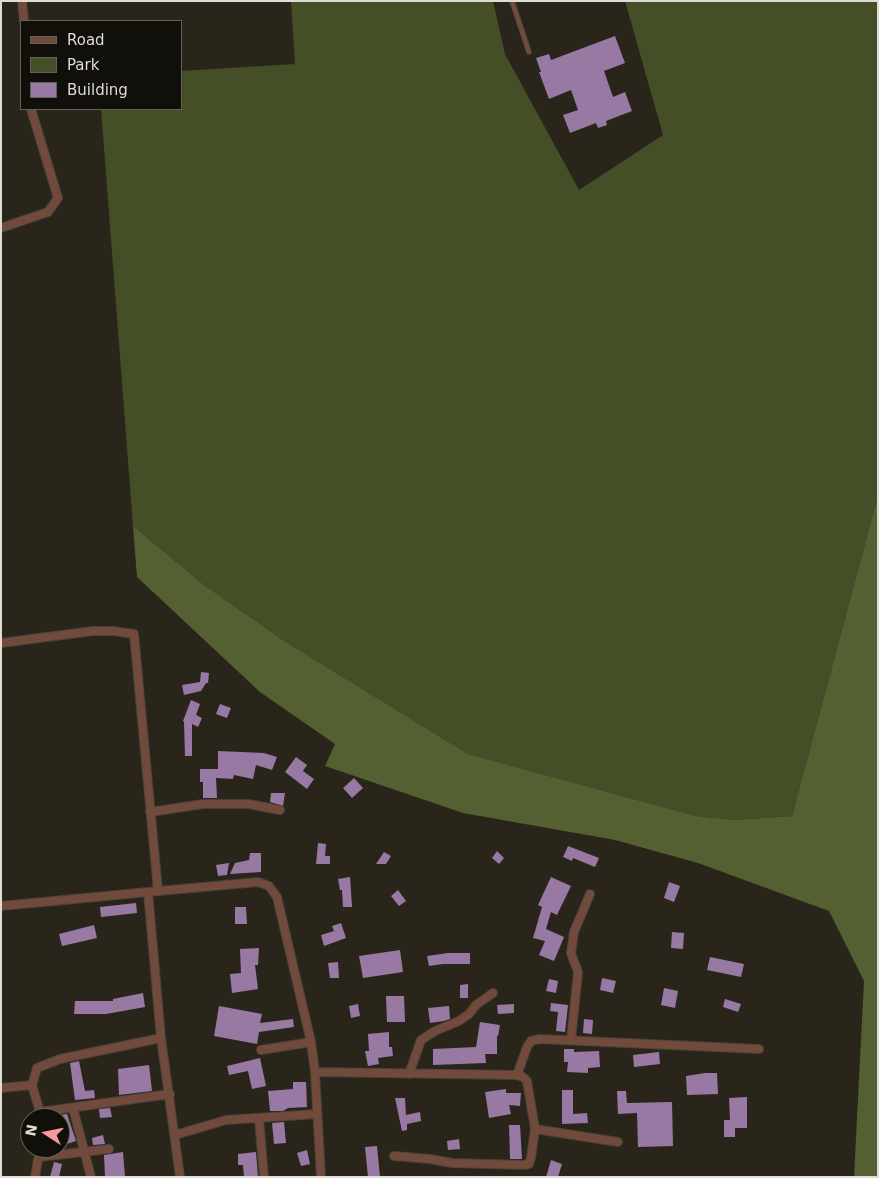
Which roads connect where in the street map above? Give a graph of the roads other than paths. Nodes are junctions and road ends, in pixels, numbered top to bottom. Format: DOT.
graph roads {
  1 [pos="22,1"];
  2 [pos="512,1"];
  3 [pos="24,20"];
  4 [pos="529,52"];
  5 [pos="31,110"];
  6 [pos="1,228"];
  7 [pos="1,642"];
  8 [pos="280,810"];
  9 [pos="150,812"];
  10 [pos="158,891"];
  11 [pos="148,892"];
  12 [pos="590,894"];
  13 [pos="1,906"];
  14 [pos="493,993"];
  15 [pos="161,1038"];
  16 [pos="571,1040"];
  17 [pos="311,1042"];
  18 [pos="759,1049"];
  19 [pos="261,1050"];
  20 [pos="315,1072"];
  21 [pos="409,1074"];
  22 [pos="517,1074"];
  23 [pos="32,1085"];
  24 [pos="1,1088"];
  25 [pos="170,1094"];
  26 [pos="38,1108"];
  27 [pos="73,1108"];
  28 [pos="70,1109"];
  29 [pos="317,1114"];
  30 [pos="259,1118"];
  31 [pos="535,1129"];
  32 [pos="175,1135"];
  33 [pos="618,1142"];
  34 [pos="109,1148"];
  35 [pos="84,1152"];
  36 [pos="70,1154"];
  37 [pos="394,1156"];
  38 [pos="38,1158"];
  39 [pos="35,1177"];
  40 [pos="91,1177"];
  41 [pos="180,1177"];
  42 [pos="264,1177"];
  43 [pos="321,1177"];
  1 -- 3 [label="street"];
  2 -- 4 [label="lane"];
  5 -- 6 [label="street"];
  7 -- 9 [label="street"];
  8 -- 9 [label="street"];
  9 -- 10 [label="street"];
  10 -- 11 [label="street"];
  10 -- 17 [label="street"];
  11 -- 13 [label="street"];
  11 -- 15 [label="street"];
  12 -- 16 [label="street"];
  14 -- 21 [label="street"];
  15 -- 23 [label="street"];
  15 -- 25 [label="street"];
  16 -- 18 [label="street"];
  16 -- 22 [label="street"];
  17 -- 19 [label="street"];
  17 -- 20 [label="street"];
  20 -- 21 [label="street"];
  20 -- 29 [label="street"];
  21 -- 22 [label="street"];
  22 -- 31 [label="street"];
  23 -- 24 [label="street"];
  23 -- 26 [label="street"];
  25 -- 27 [label="street"];
  25 -- 32 [label="street"];
  27 -- 28 [label="street"];
  27 -- 35 [label="street"];
  29 -- 30 [label="street"];
  29 -- 43 [label="street"];
  30 -- 32 [label="street"];
  30 -- 42 [label="street"];
  31 -- 33 [label="street"];
  31 -- 37 [label="street"];
  32 -- 41 [label="street"];
  34 -- 35 [label="street"];
  35 -- 36 [label="street"];
  35 -- 40 [label="street"];
  38 -- 39 [label="street"];
}
